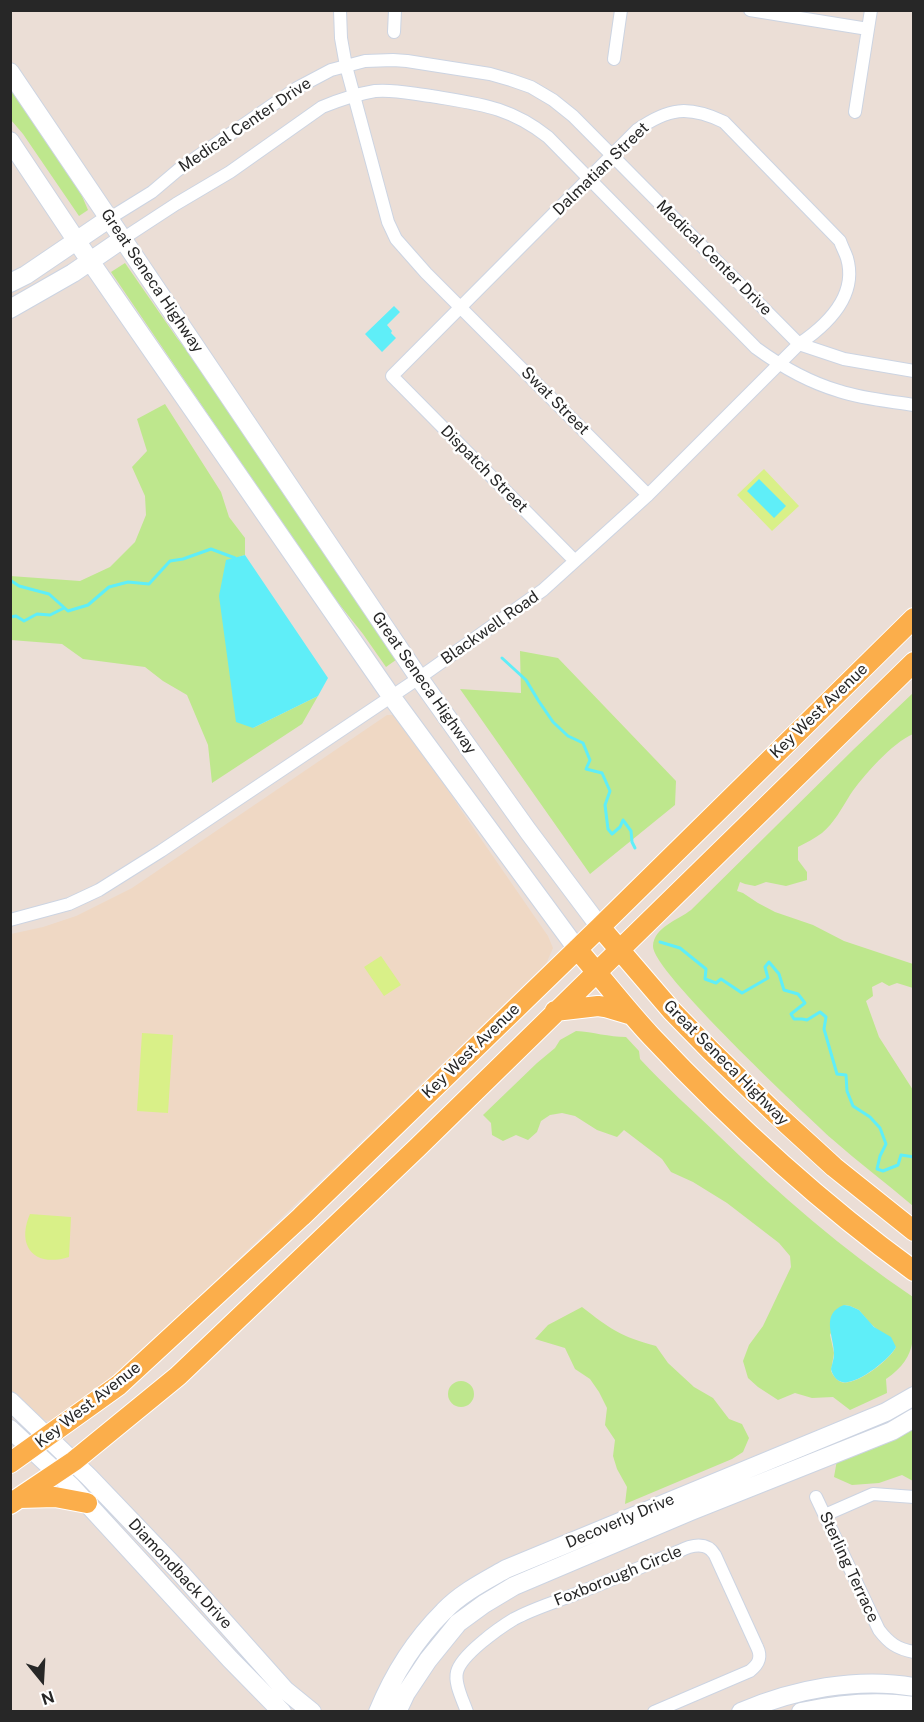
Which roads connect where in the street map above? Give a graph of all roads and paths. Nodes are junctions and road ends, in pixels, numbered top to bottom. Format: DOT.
graph roads {
  1 [pos="340,10"];
  2 [pos="395,10"];
  3 [pos="621,10"];
  4 [pos="750,10"];
  5 [pos="872,11"];
  6 [pos="868,29"];
  7 [pos="394,32"];
  8 [pos="614,58"];
  9 [pos="346,66"];
  10 [pos="10,72"];
  11 [pos="353,96"];
  12 [pos="855,112"];
  13 [pos="10,141"];
  14 [pos="611,156"];
  15 [pos="590,179"];
  16 [pos="110,218"];
  17 [pos="124,238"];
  18 [pos="76,240"];
  19 [pos="90,261"];
  20 [pos="10,283"];
  21 [pos="462,307"];
  22 [pos="10,309"];
  23 [pos="799,344"];
  24 [pos="779,364"];
  25 [pos="914,371"];
  26 [pos="392,376"];
  27 [pos="914,405"];
  28 [pos="648,495"];
  29 [pos="575,561"];
  30 [pos="914,618"];
  31 [pos="914,662"];
  32 [pos="419,678"];
  33 [pos="391,696"];
  34 [pos="10,920"];
  35 [pos="600,927"];
  36 [pos="577,949"];
  37 [pos="620,950"];
  38 [pos="596,972"];
  39 [pos="555,1011"];
  40 [pos="633,1015"];
  41 [pos="914,1231"];
  42 [pos="914,1271"];
  43 [pos="914,1396"];
  44 [pos="10,1401"];
  45 [pos="914,1418"];
  46 [pos="10,1429"];
  47 [pos="48,1436"];
  48 [pos="31,1449"];
  49 [pos="74,1461"];
  50 [pos="10,1463"];
  51 [pos="57,1473"];
  52 [pos="816,1497"];
  53 [pos="914,1497"];
  54 [pos="15,1501"];
  55 [pos="87,1503"];
  56 [pos="825,1515"];
  57 [pos="914,1652"];
  58 [pos="914,1687"];
  59 [pos="914,1706"];
  60 [pos="282,1712"];
  61 [pos="312,1712"];
  62 [pos="378,1712"];
  63 [pos="397,1712"];
  64 [pos="468,1712"];
  65 [pos="654,1712"];
  66 [pos="741,1712"];
  67 [pos="801,1712"];
  1 -- 9 [label="street, Swat Street"];
  2 -- 7 [label="street"];
  3 -- 8 [label="street"];
  4 -- 6 [label="street"];
  5 -- 6 [label="street"];
  6 -- 12 [label="street"];
  9 -- 11 [label="street, Swat Street"];
  9 -- 14 [label="street, Medical Center Drive"];
  9 -- 16 [label="street, Medical Center Drive"];
  10 -- 16 [label="street, Great Seneca Highway"];
  11 -- 15 [label="street, Medical Center Drive"];
  11 -- 17 [label="street, Medical Center Drive"];
  11 -- 21 [label="street, Swat Street"];
  13 -- 18 [label="street, Great Seneca Highway"];
  14 -- 15 [label="street, Dalmatian Street"];
  14 -- 23 [label="street, Medical Center Drive"];
  14 -- 23 [label="street, Dalmatian Street"];
  15 -- 21 [label="street, Dalmatian Street"];
  15 -- 24 [label="street, Medical Center Drive"];
  16 -- 17 [label="street, Great Seneca Highway"];
  16 -- 18 [label="street, Medical Center Drive"];
  17 -- 19 [label="street, Medical Center Drive"];
  17 -- 32 [label="street, Great Seneca Highway"];
  18 -- 19 [label="street, Great Seneca Highway"];
  18 -- 20 [label="street, Medical Center Drive"];
  19 -- 22 [label="street, Medical Center Drive"];
  19 -- 33 [label="street, Great Seneca Highway"];
  21 -- 26 [label="street, Dalmatian Street"];
  21 -- 28 [label="street, Swat Street"];
  23 -- 24 [label="street, Blackwell Road"];
  23 -- 25 [label="street"];
  24 -- 27 [label="street, Medical Center Drive"];
  24 -- 28 [label="street, Blackwell Road"];
  26 -- 29 [label="street, Dispatch Street"];
  28 -- 29 [label="street, Blackwell Road"];
  29 -- 32 [label="street, Blackwell Road"];
  30 -- 35 [label="main road, Key West Avenue"];
  31 -- 37 [label="main road, Key West Avenue"];
  32 -- 33 [label="street, Blackwell Road"];
  32 -- 35 [label="street, Great Seneca Highway"];
  33 -- 34 [label="street, Blackwell Road"];
  33 -- 36 [label="street, Great Seneca Highway"];
  35 -- 36 [label="main road, Key West Avenue"];
  35 -- 37 [label="main road, Great Seneca Highway"];
  36 -- 38 [label="main road, Great Seneca Highway"];
  36 -- 47 [label="main road, Key West Avenue"];
  37 -- 38 [label="main road, Key West Avenue"];
  37 -- 41 [label="main road, Great Seneca Highway"];
  38 -- 39 [label="main road, Key West Avenue"];
  38 -- 40 [label="main road, Great Seneca Highway"];
  39 -- 40 [label="main road"];
  39 -- 49 [label="main road, Key West Avenue"];
  40 -- 42 [label="main road, Great Seneca Highway"];
  43 -- 62 [label="street, Decoverly Drive"];
  44 -- 47 [label="street, Diamondback Drive"];
  45 -- 63 [label="street, Decoverly Drive"];
  46 -- 48 [label="street, Diamondback Drive"];
  47 -- 48 [label="main road, Key West Avenue"];
  47 -- 49 [label="street, Diamondback Drive"];
  48 -- 50 [label="main road, Key West Avenue"];
  48 -- 51 [label="street, Diamondback Drive"];
  49 -- 51 [label="main road, Key West Avenue"];
  49 -- 61 [label="street, Diamondback Drive"];
  51 -- 54 [label="main road, Key West Avenue"];
  51 -- 55 [label="street, Diamondback Drive"];
  52 -- 56 [label="street, Sterling Terrace"];
  53 -- 56 [label="street"];
  54 -- 55 [label="main road"];
  55 -- 60 [label="street, Diamondback Drive"];
  56 -- 57 [label="street, Sterling Terrace"];
  58 -- 66 [label="street"];
  59 -- 67 [label="street"];
  64 -- 65 [label="street, Foxborough Circle"];
}
